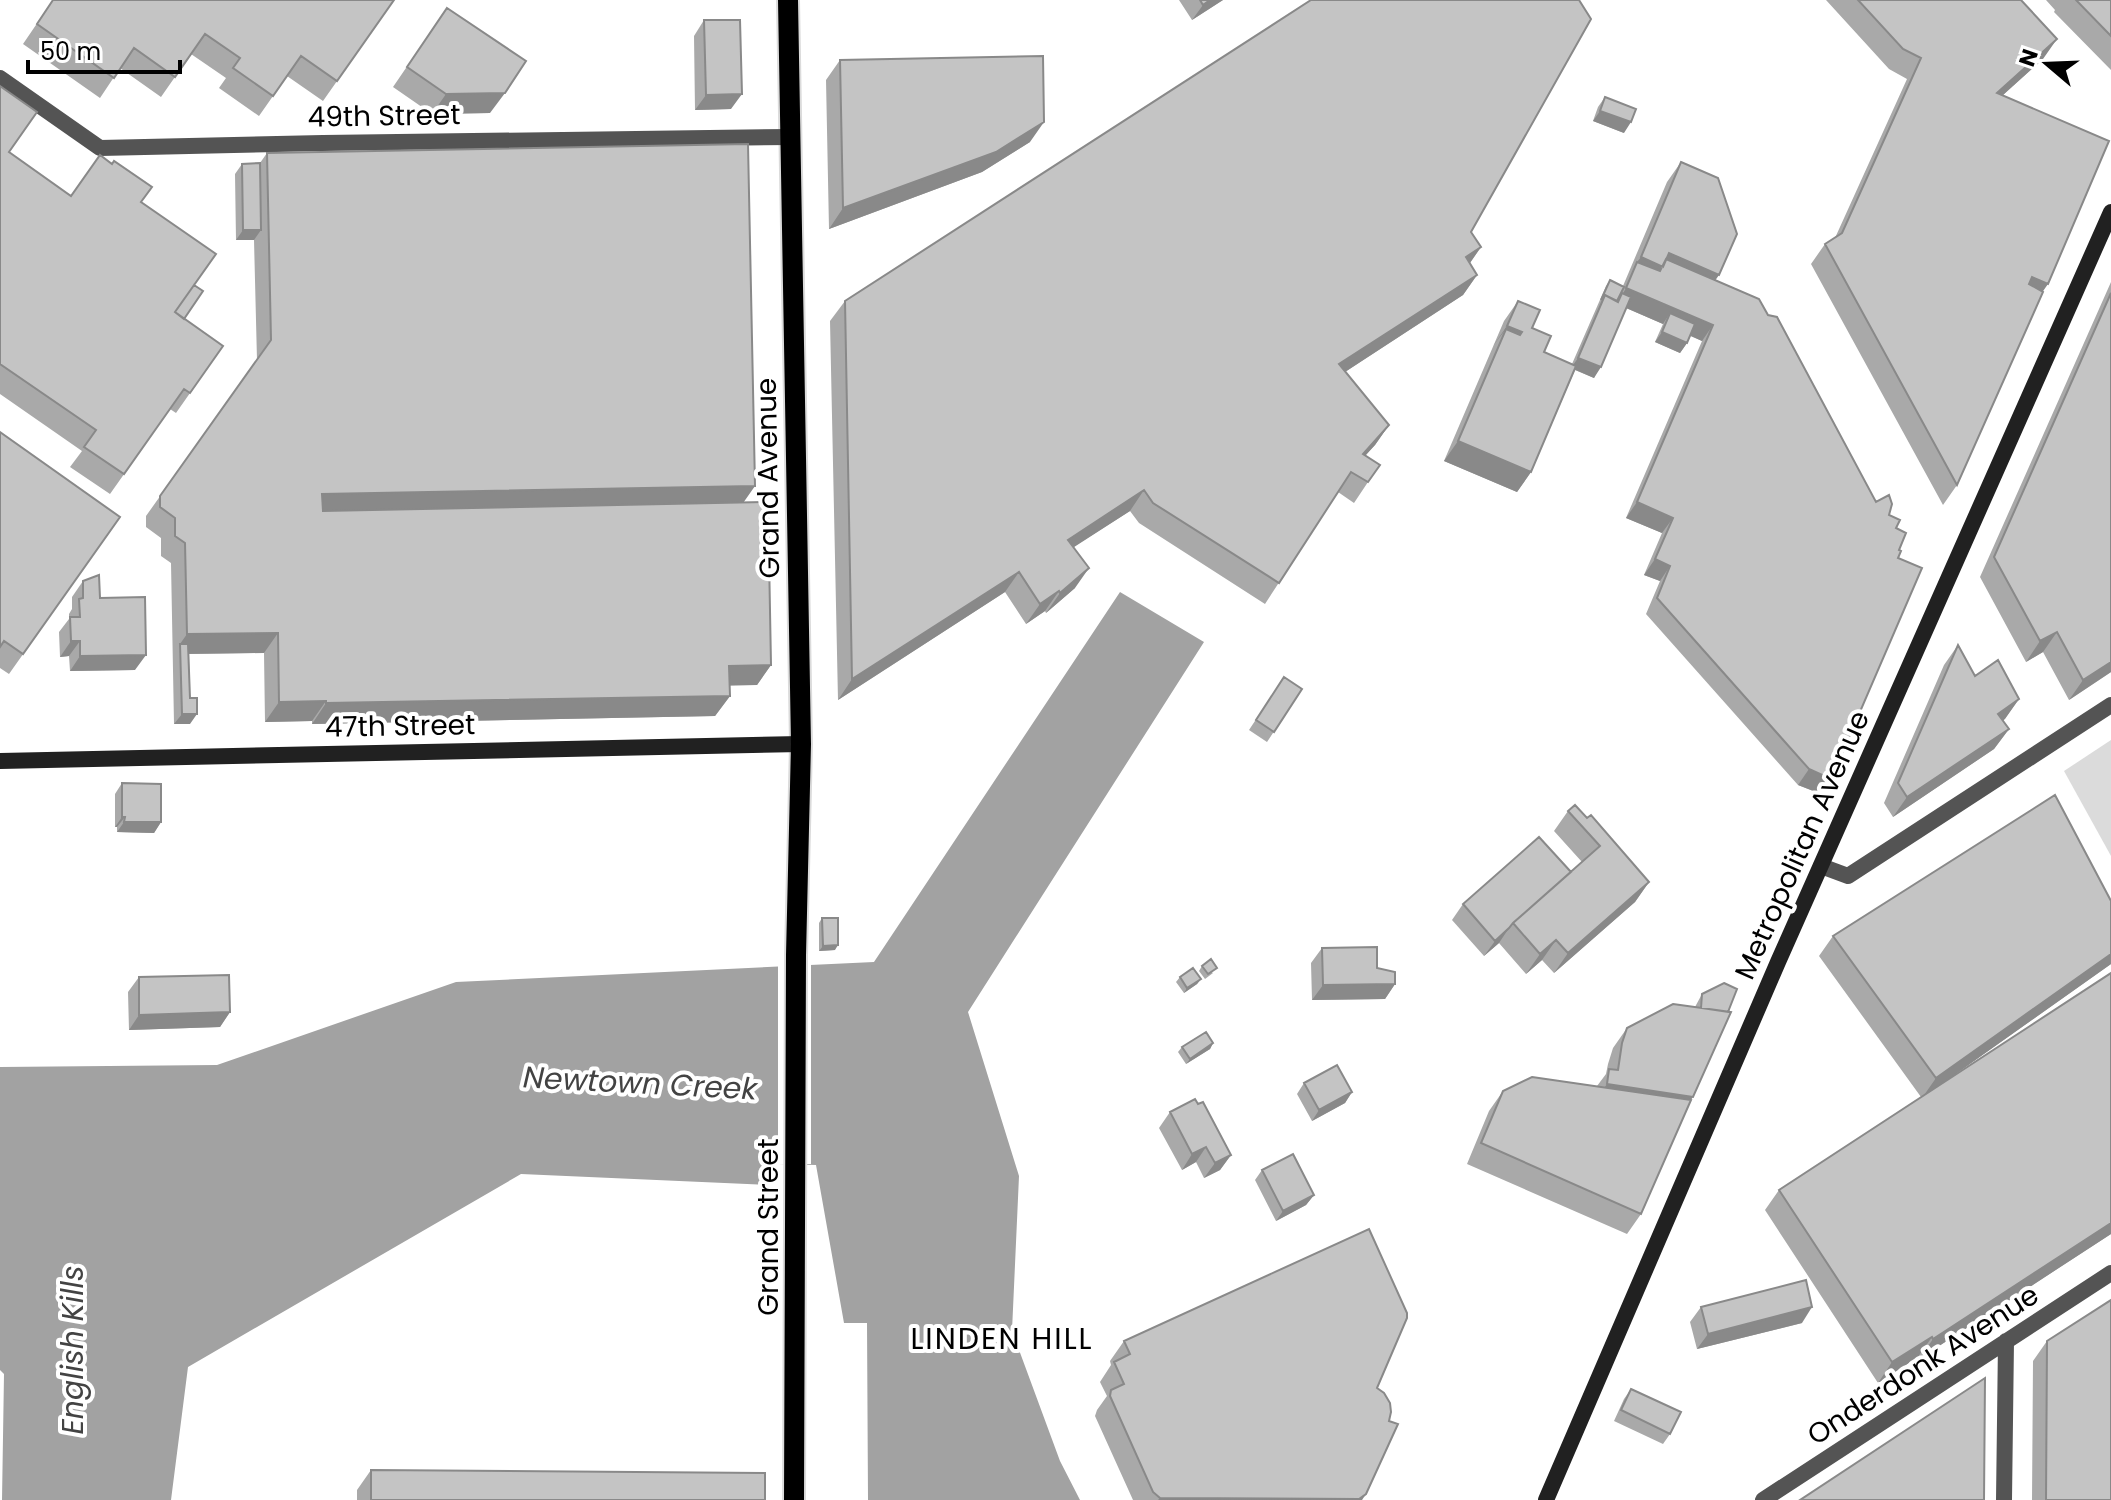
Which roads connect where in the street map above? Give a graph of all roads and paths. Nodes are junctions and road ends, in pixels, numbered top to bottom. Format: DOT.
graph roads {
  1 [pos="788,0"];
  2 [pos="0,78"];
  3 [pos="791,137"];
  4 [pos="2111,212"];
  5 [pos="2111,705"];
  6 [pos="801,744"];
  7 [pos="0,761"];
  8 [pos="1821,866"];
  9 [pos="796,955"];
  10 [pos="2111,1273"];
  11 [pos="2006,1341"];
  12 [pos="794,1500"];
  13 [pos="1546,1500"];
  14 [pos="1763,1500"];
  15 [pos="2004,1500"];
  1 -- 3 [label="main road, Grand Avenue"];
  2 -- 3 [label="street, 49th Street"];
  3 -- 6 [label="main road, Grand Avenue"];
  4 -- 8 [label="main road, Metropolitan Avenue"];
  5 -- 8 [label="street"];
  6 -- 7 [label="main road, 47th Street"];
  6 -- 9 [label="main road, Grand Avenue"];
  8 -- 13 [label="main road, Metropolitan Avenue"];
  9 -- 12 [label="main road, Grand Street"];
  10 -- 11 [label="street, Onderdonk Avenue"];
  11 -- 14 [label="street, Onderdonk Avenue"];
  11 -- 15 [label="street"];
}
